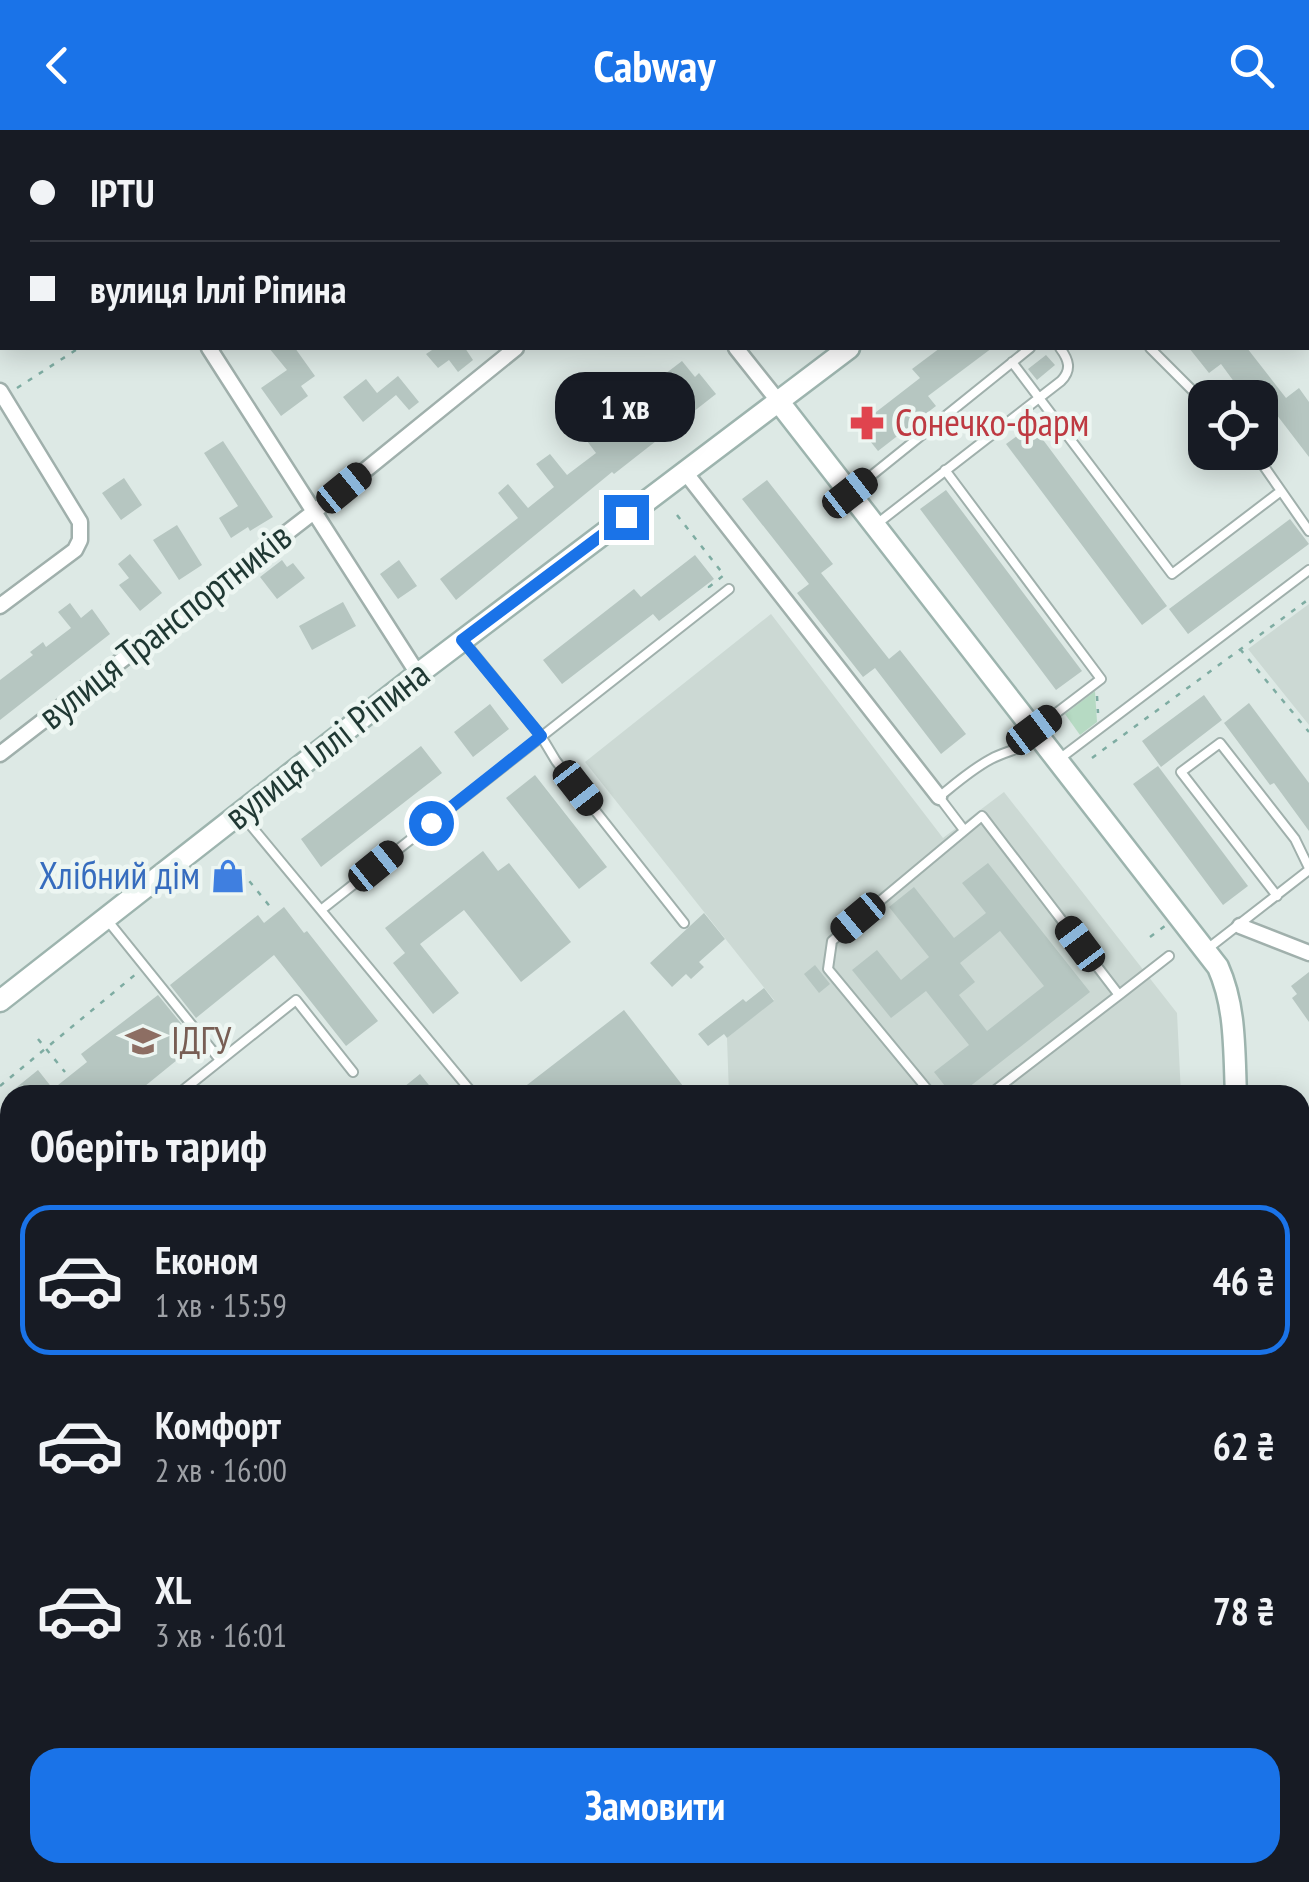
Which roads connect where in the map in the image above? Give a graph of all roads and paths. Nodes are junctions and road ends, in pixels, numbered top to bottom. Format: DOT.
graph roads {
  1 [pos="76,350"];
  2 [pos="211,350"];
  3 [pos="514,350"];
  4 [pos="738,350"];
  5 [pos="847,350"];
  6 [pos="1027,350"];
  7 [pos="1062,350"];
  8 [pos="1152,350"];
  9 [pos="1012,362"];
  10 [pos="1188,386"];
  11 [pos="2,394"];
  12 [pos="1040,396"];
  13 [pos="780,402"];
  14 [pos="945,470"];
  15 [pos="1266,470"];
  16 [pos="685,472"];
  17 [pos="1281,491"];
  18 [pos="850,493"];
  19 [pos="315,511"];
  20 [pos="677,515"];
  21 [pos="874,525"];
  22 [pos="1309,531"];
  23 [pos="1309,570"];
  24 [pos="729,589"];
  25 [pos="718,598"];
  26 [pos="1309,598"];
  27 [pos="0,606"];
  28 [pos="462,640"];
  29 [pos="1240,650"];
  30 [pos="418,674"];
  31 [pos="1096,691"];
  32 [pos="1099,721"];
  33 [pos="1309,732"];
  34 [pos="1037,733"];
  35 [pos="541,736"];
  36 [pos="0,754"];
  37 [pos="1092,758"];
  38 [pos="1058,760"];
  39 [pos="938,798"];
  40 [pos="240,812"];
  41 [pos="964,830"];
  42 [pos="233,861"];
  43 [pos="1309,869"];
  44 [pos="1277,896"];
  45 [pos="272,908"];
  46 [pos="321,910"];
  47 [pos="106,918"];
  48 [pos="1172,921"];
  49 [pos="684,923"];
  50 [pos="1240,926"];
  51 [pos="1150,937"];
  52 [pos="1206,950"];
  53 [pos="1309,952"];
  54 [pos="1169,956"];
  55 [pos="145,966"];
  56 [pos="1119,996"];
  57 [pos="0,1002"];
  58 [pos="38,1038"];
  59 [pos="45,1048"];
  60 [pos="220,1060"];
  61 [pos="64,1072"];
  62 [pos="353,1072"];
  63 [pos="1,1085"];
  64 [pos="189,1085"];
  65 [pos="466,1085"];
  66 [pos="924,1085"];
  67 [pos="1002,1085"];
  68 [pos="1236,1085"];
  1 -- 11 [label="path"];
  2 -- 19 [label="street"];
  3 -- 19 [label="street, вулиця Транспортників"];
  4 -- 13 [label="street"];
  5 -- 13 [label="main road, вулиця Іллі Ріпина"];
  6 -- 9 [label="lane"];
  7 -- 12 [label="lane"];
  8 -- 10 [label="lane"];
  9 -- 12 [label="lane"];
  9 -- 18 [label="lane"];
  11 -- 27 [label="street"];
  12 -- 14 [label="lane"];
  12 -- 17 [label="lane"];
  13 -- 16 [label="main road, вулиця Іллі Ріпина"];
  13 -- 18 [label="main road"];
  14 -- 21 [label="lane"];
  14 -- 34 [label="lane"];
  15 -- 17 [label="lane"];
  16 -- 28 [label="main road, вулиця Іллі Ріпина"];
  16 -- 39 [label="street"];
  17 -- 22 [label="lane"];
  18 -- 21 [label="main road"];
  19 -- 30 [label="street"];
  19 -- 36 [label="street, вулиця Транспортників"];
  20 -- 25 [label="path"];
  21 -- 34 [label="main road"];
  23 -- 38 [label="lane"];
  24 -- 25 [label="lane"];
  25 -- 35 [label="lane"];
  26 -- 29 [label="path"];
  28 -- 30 [label="main road, вулиця Іллі Ріпина"];
  28 -- 35 [label="lane"];
  29 -- 33 [label="path"];
  29 -- 37 [label="path"];
  30 -- 40 [label="main road, вулиця Іллі Ріпина"];
  31 -- 32 [label="path"];
  34 -- 38 [label="main road"];
  34 -- 39 [label="lane"];
  35 -- 46 [label="lane"];
  35 -- 49 [label="lane"];
  38 -- 52 [label="main road"];
  39 -- 41 [label="lane"];
  40 -- 46 [label="lane"];
  40 -- 47 [label="main road, вулиця Іллі Ріпина"];
  41 -- 56 [label="lane"];
  41 -- 66 [label="lane"];
  42 -- 45 [label="path"];
  43 -- 44 [label="lane"];
  43 -- 44 [label="lane"];
  44 -- 50 [label="lane"];
  46 -- 65 [label="lane"];
  47 -- 55 [label="lane"];
  47 -- 57 [label="main road, вулиця Іллі Ріпина"];
  48 -- 51 [label="path"];
  50 -- 52 [label="lane"];
  50 -- 53 [label="street"];
  52 -- 68 [label="main road"];
  54 -- 56 [label="lane"];
  55 -- 59 [label="path"];
  55 -- 60 [label="lane"];
  56 -- 67 [label="lane"];
  58 -- 59 [label="path"];
  59 -- 61 [label="path"];
  59 -- 63 [label="path"];
  60 -- 62 [label="lane"];
  60 -- 64 [label="lane"];
}
